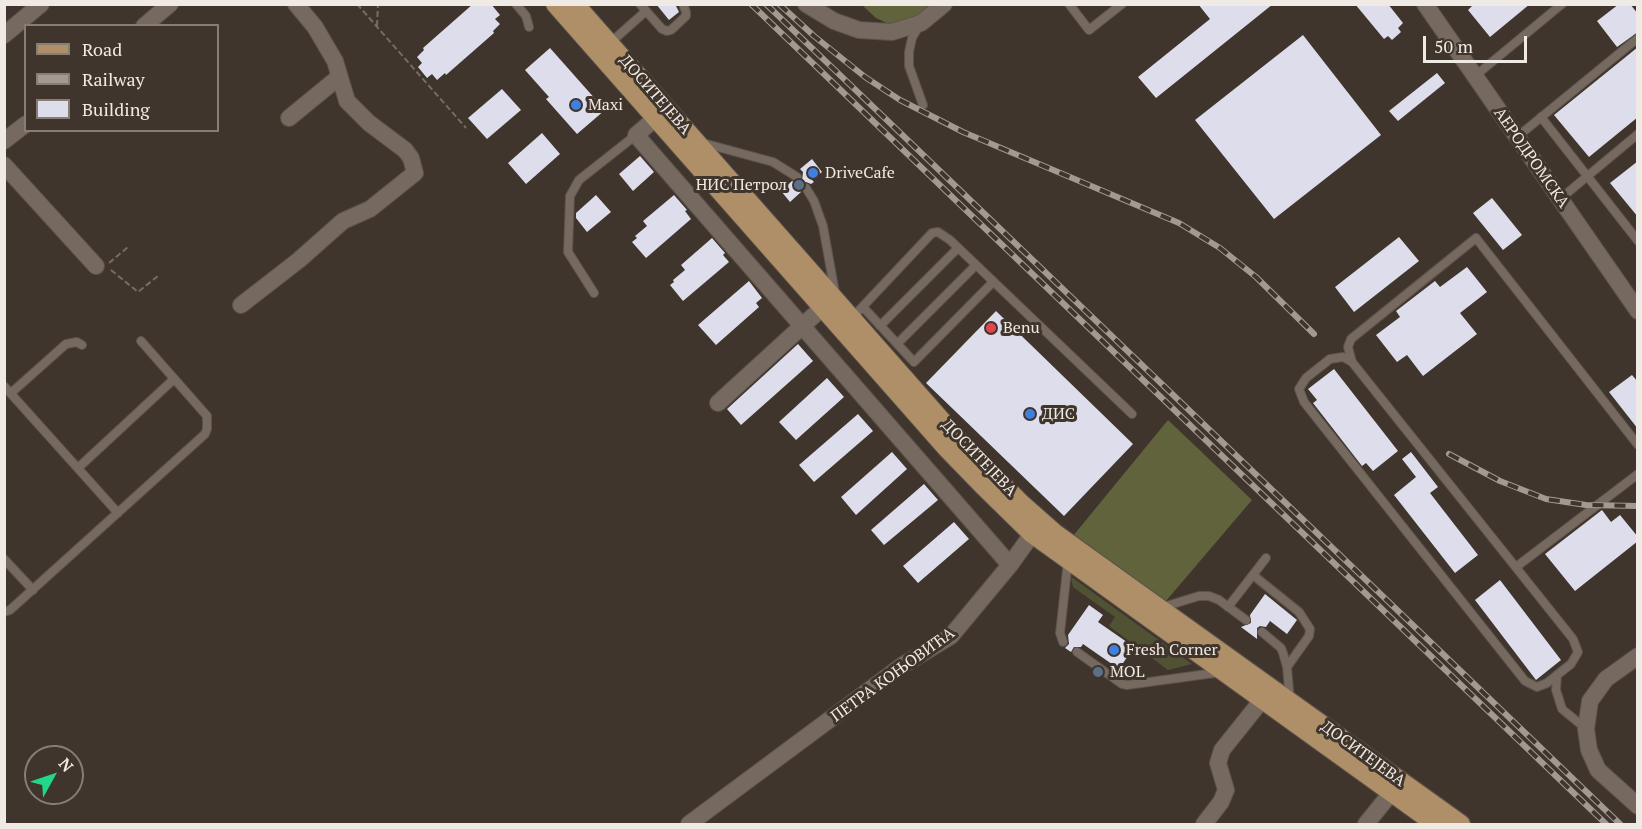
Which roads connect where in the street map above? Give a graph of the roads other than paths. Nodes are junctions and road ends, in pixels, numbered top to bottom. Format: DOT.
graph roads {
  1 [pos="41,4"];
  2 [pos="170,4"];
  3 [pos="296,4"];
  4 [pos="516,4"];
  5 [pos="555,4"];
  6 [pos="575,4"];
  7 [pos="683,4"];
  8 [pos="806,4"];
  9 [pos="944,4"];
  10 [pos="1069,4"];
  11 [pos="1122,4"];
  12 [pos="1425,4"];
  13 [pos="1562,4"];
  14 [pos="643,8"];
  15 [pos="921,23"];
  16 [pos="146,24"];
  17 [pos="529,27"];
  18 [pos="4,35"];
  19 [pos="1638,38"];
  20 [pos="610,44"];
  21 [pos="1475,76"];
  22 [pos="339,77"];
  23 [pos="923,105"];
  24 [pos="661,113"];
  25 [pos="1541,117"];
  26 [pos="289,118"];
  27 [pos="24,126"];
  28 [pos="1638,134"];
  29 [pos="636,135"];
  30 [pos="1516,137"];
  31 [pos="4,141"];
  32 [pos="696,141"];
  33 [pos="4,165"];
  34 [pos="1588,176"];
  35 [pos="797,177"];
  36 [pos="806,188"];
  37 [pos="1560,199"];
  38 [pos="1638,241"];
  39 [pos="958,248"];
  40 [pos="976,265"];
  41 [pos="96,266"];
  42 [pos="993,282"];
  43 [pos="594,292"];
  44 [pos="829,304"];
  45 [pos="241,305"];
  46 [pos="1638,311"];
  47 [pos="852,318"];
  48 [pos="880,326"];
  49 [pos="801,327"];
  50 [pos="141,341"];
  51 [pos="897,344"];
  52 [pos="82,345"];
  53 [pos="1352,362"];
  54 [pos="174,379"];
  55 [pos="4,386"];
  56 [pos="11,393"];
  57 [pos="718,403"];
  58 [pos="1132,414"];
  59 [pos="1638,445"];
  60 [pos="78,468"];
  61 [pos="1638,474"];
  62 [pos="117,513"];
  63 [pos="1037,527"];
  64 [pos="1266,558"];
  65 [pos="4,559"];
  66 [pos="1068,561"];
  67 [pos="1010,565"];
  68 [pos="1516,567"];
  69 [pos="1253,575"];
  70 [pos="33,590"];
  71 [pos="1228,607"];
  72 [pos="1161,608"];
  73 [pos="4,612"];
  74 [pos="1246,620"];
  75 [pos="1262,632"];
  76 [pos="1063,642"];
  77 [pos="1077,652"];
  78 [pos="1638,656"];
  79 [pos="1287,667"];
  80 [pos="1222,672"];
  81 [pos="1557,675"];
  82 [pos="1262,700"];
  83 [pos="1290,701"];
  84 [pos="1586,729"];
  85 [pos="1396,787"];
  86 [pos="1638,806"];
  87 [pos="689,825"];
  88 [pos="1204,825"];
  89 [pos="1366,825"];
  90 [pos="1435,825"];
  91 [pos="1461,825"];
  1 -- 18 [label="street"];
  2 -- 16 [label="street"];
  3 -- 22 [label="street"];
  4 -- 17 [label="lane"];
  5 -- 24 [label="main road, ДОСИТЕЈЕВА"];
  6 -- 20 [label="main road, ДОСИТЕЈЕВА"];
  7 -- 14 [label="lane"];
  8 -- 15 [label="street"];
  9 -- 15 [label="street"];
  10 -- 11 [label="lane"];
  12 -- 21 [label="street, АЕРОДРОМСКА"];
  13 -- 21 [label="lane"];
  14 -- 20 [label="lane"];
  15 -- 23 [label="lane"];
  19 -- 25 [label="lane"];
  20 -- 24 [label="main road, ДОСИТЕЈЕВА"];
  21 -- 30 [label="street, АЕРОДРОМСКА"];
  22 -- 26 [label="street"];
  22 -- 45 [label="street"];
  24 -- 29 [label="street"];
  24 -- 32 [label="main road, ДОСИТЕЈЕВА"];
  24 -- 44 [label="main road, ДОСИТЕЈЕВА"];
  25 -- 30 [label="lane"];
  25 -- 34 [label="lane"];
  27 -- 31 [label="street"];
  28 -- 34 [label="lane"];
  29 -- 43 [label="lane"];
  29 -- 49 [label="street"];
  30 -- 37 [label="street, АЕРОДРОМСКА"];
  32 -- 35 [label="lane"];
  32 -- 44 [label="main road, ДОСИТЕЈЕВА"];
  33 -- 41 [label="street"];
  34 -- 37 [label="lane"];
  34 -- 38 [label="lane"];
  36 -- 44 [label="lane"];
  37 -- 46 [label="street, АЕРОДРОМСКА"];
  39 -- 40 [label="lane"];
  39 -- 47 [label="lane"];
  39 -- 48 [label="lane"];
  40 -- 42 [label="lane"];
  40 -- 51 [label="lane"];
  42 -- 51 [label="lane"];
  42 -- 58 [label="lane"];
  44 -- 47 [label="main road, ДОСИТЕЈЕВА"];
  44 -- 49 [label="street"];
  47 -- 48 [label="lane"];
  47 -- 63 [label="main road, ДОСИТЕЈЕВА"];
  48 -- 51 [label="lane"];
  49 -- 57 [label="street"];
  49 -- 67 [label="street"];
  50 -- 54 [label="lane"];
  52 -- 56 [label="lane"];
  53 -- 59 [label="lane"];
  53 -- 68 [label="lane"];
  53 -- 81 [label="lane"];
  54 -- 60 [label="lane"];
  54 -- 62 [label="lane"];
  55 -- 56 [label="lane"];
  56 -- 60 [label="lane"];
  60 -- 62 [label="lane"];
  61 -- 68 [label="lane"];
  62 -- 70 [label="lane"];
  63 -- 66 [label="main road, ДОСИТЕЈЕВА"];
  63 -- 67 [label="street, ПЕТРА КОЊОВИЋА"];
  63 -- 72 [label="main road, ДОСИТЕЈЕВА"];
  64 -- 69 [label="lane"];
  65 -- 70 [label="lane"];
  66 -- 76 [label="lane"];
  66 -- 80 [label="main road, ДОСИТЕЈЕВА"];
  67 -- 87 [label="street, ПЕТРА КОЊОВИЋА"];
  68 -- 81 [label="lane"];
  69 -- 71 [label="lane"];
  69 -- 79 [label="lane"];
  70 -- 73 [label="lane"];
  71 -- 72 [label="lane"];
  71 -- 74 [label="lane"];
  72 -- 83 [label="main road, ДОСИТЕЈЕВА"];
  75 -- 79 [label="lane"];
  77 -- 80 [label="lane"];
  78 -- 84 [label="street"];
  79 -- 83 [label="lane"];
  80 -- 82 [label="main road, ДОСИТЕЈЕВА"];
  81 -- 84 [label="lane"];
  82 -- 85 [label="main road, ДОСИТЕЈЕВА"];
  82 -- 88 [label="street"];
  83 -- 85 [label="main road, ДОСИТЕЈЕВА"];
  84 -- 86 [label="street"];
  85 -- 89 [label="street"];
  85 -- 90 [label="main road, ДОСИТЕЈЕВА"];
  85 -- 91 [label="main road, ДОСИТЕЈЕВА"];
}
